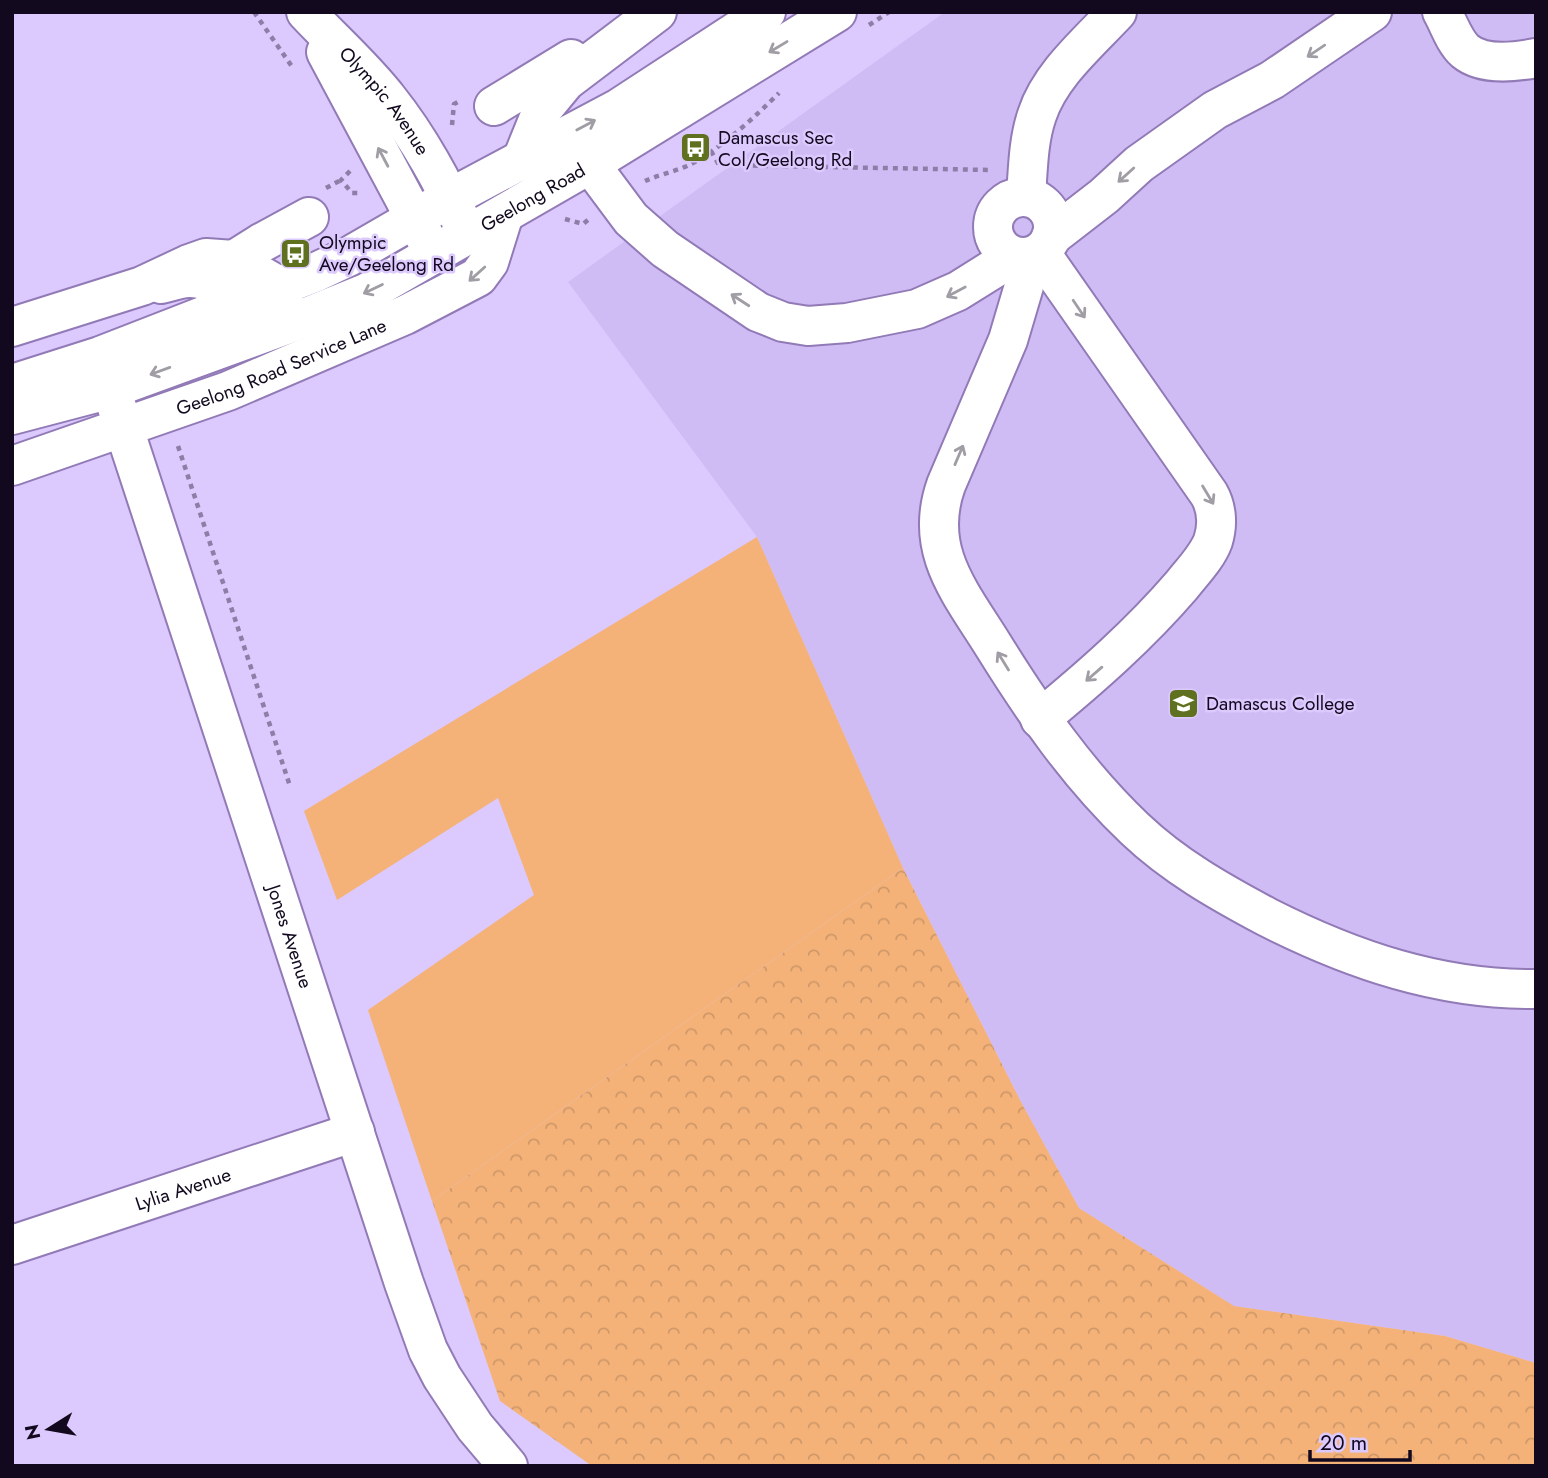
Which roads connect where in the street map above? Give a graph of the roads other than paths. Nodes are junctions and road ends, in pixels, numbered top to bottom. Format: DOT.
graph roads {
  1 [pos="306,12"];
  2 [pos="766,12"];
  3 [pos="1116,12"];
  4 [pos="1372,12"];
  5 [pos="1442,12"];
  6 [pos="648,18"];
  7 [pos="852,19"];
  8 [pos="1536,58"];
  9 [pos="494,106"];
  10 [pos="521,162"];
  11 [pos="590,164"];
  12 [pos="1027,185"];
  13 [pos="450,198"];
  14 [pos="504,214"];
  15 [pos="309,217"];
  16 [pos="414,218"];
  17 [pos="467,234"];
  18 [pos="1032,251"];
  19 [pos="434,254"];
  20 [pos="234,260"];
  21 [pos="142,286"];
  22 [pos="279,286"];
  23 [pos="236,302"];
  24 [pos="12,327"];
  25 [pos="277,328"];
  26 [pos="105,372"];
  27 [pos="12,384"];
  28 [pos="12,415"];
  29 [pos="125,427"];
  30 [pos="12,466"];
  31 [pos="1040,719"];
  32 [pos="1536,989"];
  33 [pos="355,1132"];
  34 [pos="12,1245"];
  35 [pos="508,1466"];
  1 -- 13 [label="street, Olympic Avenue"];
  16 -- 1 [label="street, Olympic Avenue, one-way"];
  10 -- 2 [label="street, Geelong Road, one-way"];
  3 -- 12 [label="street"];
  4 -- 18 [label="street, one-way"];
  5 -- 8 [label="street"];
  6 -- 9 [label="street"];
  6 -- 10 [label="street, Geelong Road"];
  7 -- 11 [label="street, Geelong Road, one-way"];
  10 -- 13 [label="street, Geelong Road"];
  11 -- 14 [label="street, Geelong Road"];
  18 -- 11 [label="street, one-way"];
  12 -- 18 [label="street"];
  12 -- 18 [label="street"];
  13 -- 16 [label="street, Geelong Road"];
  13 -- 17 [label="street, Olympic Avenue"];
  14 -- 17 [label="street, Geelong Road"];
  14 -- 29 [label="street, Geelong Road Service Lane, one-way"];
  15 -- 20 [label="street"];
  16 -- 19 [label="street, Olympic Avenue"];
  16 -- 22 [label="street, Geelong Road"];
  17 -- 19 [label="street, Geelong Road"];
  31 -- 18 [label="street, one-way"];
  18 -- 31 [label="street, one-way"];
  19 -- 25 [label="street, Geelong Road, one-way"];
  20 -- 21 [label="street"];
  20 -- 22 [label="street"];
  21 -- 23 [label="street"];
  21 -- 24 [label="street"];
  22 -- 23 [label="street, Geelong Road"];
  22 -- 25 [label="street"];
  23 -- 25 [label="street"];
  23 -- 26 [label="street, Geelong Road"];
  25 -- 26 [label="street, Geelong Road, one-way"];
  26 -- 27 [label="street, Geelong Road"];
  26 -- 28 [label="street, Geelong Road"];
  26 -- 29 [label="street, Jones Avenue"];
  29 -- 30 [label="street, Geelong Road Service Lane"];
  29 -- 33 [label="street, Jones Avenue"];
  31 -- 32 [label="street"];
  33 -- 34 [label="street, Lylia Avenue"];
  33 -- 35 [label="street, Jones Avenue"];
}
